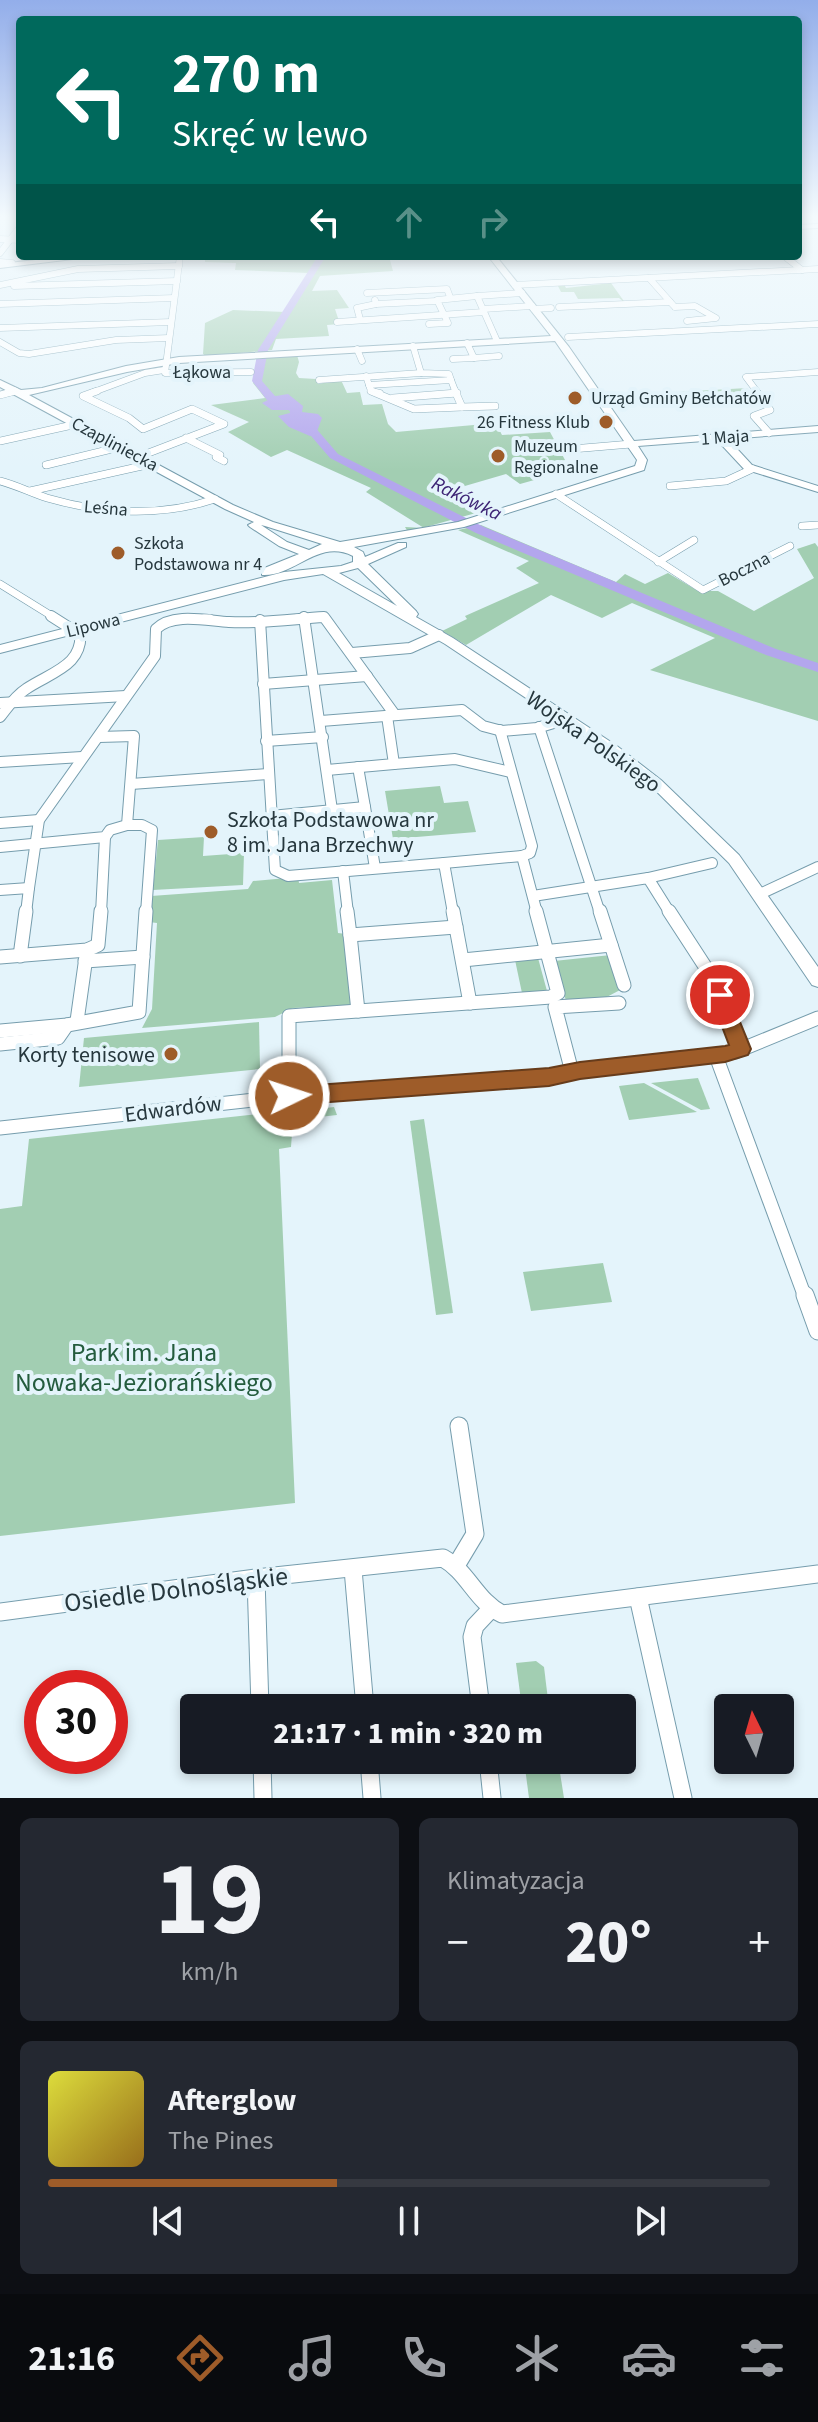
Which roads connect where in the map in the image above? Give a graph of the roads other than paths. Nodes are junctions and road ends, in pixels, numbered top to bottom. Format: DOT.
graph roads {
  1 [pos="32,303"];
  2 [pos="173,303"];
  3 [pos="398,303"];
  4 [pos="438,303"];
  5 [pos="480,303"];
  6 [pos="530,303"];
  7 [pos="0,304"];
  8 [pos="376,304"];
  9 [pos="673,304"];
  10 [pos="533,307"];
  11 [pos="559,307"];
  12 [pos="551,308"];
  13 [pos="483,311"];
  14 [pos="444,314"];
  15 [pos="360,319"];
  16 [pos="687,321"];
  17 [pos="171,322"];
  18 [pos="337,322"];
  19 [pos="429,324"];
  20 [pos="818,324"];
  21 [pos="0,328"];
  22 [pos="696,329"];
  23 [pos="562,337"];
  24 [pos="169,338"];
  25 [pos="497,341"];
  26 [pos="0,342"];
  27 [pos="467,343"];
  28 [pos="413,346"];
  29 [pos="357,349"];
  30 [pos="499,356"];
  31 [pos="474,358"];
  32 [pos="453,359"];
  33 [pos="362,361"];
  34 [pos="165,366"];
  35 [pos="251,372"];
  36 [pos="818,372"];
  37 [pos="421,373"];
  38 [pos="319,380"];
  39 [pos="451,380"];
  40 [pos="368,381"];
  41 [pos="0,383"];
  42 [pos="45,393"];
  43 [pos="457,393"];
  44 [pos="21,394"];
  45 [pos="0,395"];
  46 [pos="393,398"];
  47 [pos="40,404"];
  48 [pos="495,406"];
  49 [pos="462,407"];
  50 [pos="77,424"];
  51 [pos="818,429"];
  52 [pos="769,433"];
  53 [pos="720,437"];
  54 [pos="186,438"];
  55 [pos="0,441"];
  56 [pos="631,444"];
  57 [pos="120,447"];
  58 [pos="560,450"];
  59 [pos="138,457"];
  60 [pos="224,461"];
  61 [pos="151,464"];
  62 [pos="46,465"];
  63 [pos="752,469"];
  64 [pos="0,481"];
  65 [pos="670,486"];
  66 [pos="818,489"];
  67 [pos="30,491"];
  68 [pos="556,494"];
  69 [pos="215,499"];
  70 [pos="229,507"];
  71 [pos="460,525"];
  72 [pos="818,525"];
  73 [pos="802,526"];
  74 [pos="694,540"];
  75 [pos="283,544"];
  76 [pos="339,546"];
  77 [pos="790,546"];
  78 [pos="376,553"];
  79 [pos="312,555"];
  80 [pos="359,562"];
  81 [pos="658,562"];
  82 [pos="285,565"];
  83 [pos="325,570"];
  84 [pos="376,575"];
  85 [pos="2,586"];
  86 [pos="186,601"];
  87 [pos="304,617"];
  88 [pos="260,620"];
  89 [pos="76,629"];
  90 [pos="439,635"];
  91 [pos="0,649"];
  92 [pos="352,653"];
  93 [pos="367,676"];
  94 [pos="316,680"];
  95 [pos="263,684"];
  96 [pos="126,696"];
  97 [pos="12,702"];
  98 [pos="0,703"];
  99 [pos="391,715"];
  100 [pos="0,717"];
  101 [pos="567,719"];
  102 [pos="321,721"];
  103 [pos="539,727"];
  104 [pos="500,730"];
  105 [pos="99,737"];
  106 [pos="323,737"];
  107 [pos="266,741"];
  108 [pos="82,757"];
  109 [pos="0,762"];
  110 [pos="394,764"];
  111 [pos="358,767"];
  112 [pos="327,770"];
  113 [pos="510,772"];
  114 [pos="268,774"];
  115 [pos="131,784"];
  116 [pos="365,807"];
  117 [pos="332,810"];
  118 [pos="271,816"];
  119 [pos="39,820"];
  120 [pos="0,823"];
  121 [pos="127,825"];
  122 [pos="105,837"];
  123 [pos="36,844"];
  124 [pos="0,847"];
  125 [pos="522,856"];
  126 [pos="444,863"];
  127 [pos="712,863"];
  128 [pos="818,867"];
  129 [pos="375,868"];
  130 [pos="343,871"];
  131 [pos="648,878"];
  132 [pos="593,887"];
  133 [pos="29,888"];
  134 [pos="0,890"];
  135 [pos="760,894"];
  136 [pos="533,896"];
  137 [pos="456,927"];
  138 [pos="350,935"];
  139 [pos="611,945"];
  140 [pos="548,952"];
  141 [pos="20,956"];
  142 [pos="86,956"];
  143 [pos="0,957"];
  144 [pos="143,957"];
  145 [pos="463,960"];
  146 [pos="818,980"];
  147 [pos="624,985"];
  148 [pos="470,1003"];
  149 [pos="619,1003"];
  150 [pos="358,1011"];
  151 [pos="818,1018"];
  152 [pos="72,1023"];
  153 [pos="0,1031"];
  154 [pos="0,1044"];
  155 [pos="741,1049"];
  156 [pos="716,1056"];
  157 [pos="572,1072"];
  158 [pos="289,1096"];
  159 [pos="0,1128"];
  160 [pos="818,1331"];
  161 [pos="459,1426"];
  162 [pos="457,1564"];
  163 [pos="353,1569"];
  164 [pos="818,1574"];
  165 [pos="256,1578"];
  166 [pos="638,1597"];
  167 [pos="490,1610"];
  168 [pos="0,1612"];
  169 [pos="260,1694"];
  170 [pos="364,1694"];
  171 [pos="479,1694"];
  172 [pos="262,1774"];
  173 [pos="370,1774"];
  174 [pos="489,1774"];
  175 [pos="263,1798"];
  176 [pos="372,1798"];
  177 [pos="492,1798"];
  178 [pos="683,1798"];
  1 -- 7 [label="street"];
  2 -- 17 [label="street"];
  3 -- 8 [label="street"];
  4 -- 14 [label="street"];
  5 -- 13 [label="street"];
  6 -- 10 [label="street"];
  8 -- 15 [label="street"];
  9 -- 11 [label="street"];
  9 -- 16 [label="street"];
  9 -- 16 [label="street"];
  10 -- 12 [label="street"];
  10 -- 13 [label="street"];
  10 -- 23 [label="street"];
  13 -- 14 [label="street"];
  13 -- 25 [label="street"];
  14 -- 15 [label="street"];
  14 -- 19 [label="street"];
  15 -- 18 [label="street"];
  16 -- 22 [label="street"];
  17 -- 21 [label="street"];
  17 -- 24 [label="street"];
  20 -- 22 [label="street"];
  22 -- 23 [label="street"];
  23 -- 25 [label="street"];
  23 -- 56 [label="street"];
  24 -- 26 [label="street"];
  24 -- 34 [label="street"];
  25 -- 27 [label="street"];
  27 -- 28 [label="street"];
  27 -- 31 [label="street"];
  28 -- 29 [label="street"];
  28 -- 37 [label="street"];
  29 -- 33 [label="street"];
  29 -- 34 [label="street"];
  30 -- 31 [label="street"];
  31 -- 32 [label="street"];
  34 -- 35 [label="street, Łąkowa"];
  34 -- 42 [label="street"];
  34 -- 54 [label="street"];
  36 -- 52 [label="street"];
  37 -- 39 [label="street"];
  37 -- 40 [label="street"];
  38 -- 40 [label="street"];
  39 -- 40 [label="street"];
  39 -- 43 [label="street"];
  40 -- 46 [label="street"];
  41 -- 44 [label="street, Czapliniecka"];
  42 -- 44 [label="street"];
  42 -- 47 [label="street"];
  43 -- 46 [label="street"];
  43 -- 49 [label="street"];
  44 -- 45 [label="street"];
  44 -- 47 [label="street, Czapliniecka"];
  46 -- 49 [label="street"];
  47 -- 50 [label="street, Czapliniecka"];
  48 -- 49 [label="street"];
  50 -- 55 [label="street"];
  50 -- 57 [label="street, Czapliniecka"];
  51 -- 52 [label="street, 1 Maja"];
  52 -- 53 [label="street, 1 Maja"];
  53 -- 56 [label="street, 1 Maja"];
  53 -- 63 [label="street"];
  54 -- 59 [label="street"];
  54 -- 60 [label="street"];
  56 -- 58 [label="street"];
  56 -- 68 [label="street"];
  57 -- 59 [label="street, Czapliniecka"];
  57 -- 62 [label="street"];
  59 -- 61 [label="street, Czapliniecka"];
  61 -- 67 [label="street"];
  61 -- 69 [label="street, Czapliniecka"];
  63 -- 65 [label="street"];
  63 -- 66 [label="street"];
  64 -- 67 [label="street, Leśna"];
  67 -- 69 [label="street, Leśna"];
  68 -- 71 [label="street"];
  68 -- 81 [label="street, Boczna"];
  69 -- 70 [label="street, Czapliniecka"];
  70 -- 75 [label="street, Czapliniecka"];
  70 -- 76 [label="street, Czapliniecka"];
  71 -- 76 [label="street, Lipowa"];
  71 -- 78 [label="street, Lipowa"];
  72 -- 73 [label="street"];
  74 -- 81 [label="street"];
  75 -- 79 [label="street, Czapliniecka"];
  75 -- 82 [label="street"];
  76 -- 79 [label="street, Lipowa"];
  76 -- 80 [label="street, Wojska Polskiego"];
  77 -- 81 [label="street, Boczna"];
  78 -- 80 [label="street, Lipowa"];
  78 -- 84 [label="street"];
  79 -- 82 [label="street, Lipowa"];
  79 -- 83 [label="street, Wojska Polskiego"];
  80 -- 83 [label="street, Lipowa"];
  80 -- 84 [label="street, Wojska Polskiego"];
  82 -- 86 [label="street, Lipowa"];
  83 -- 86 [label="street, Lipowa"];
  83 -- 90 [label="street, Wojska Polskiego"];
  84 -- 90 [label="street, Wojska Polskiego"];
  85 -- 89 [label="street"];
  86 -- 89 [label="street, Lipowa"];
  87 -- 88 [label="street"];
  87 -- 92 [label="street"];
  87 -- 94 [label="street"];
  88 -- 95 [label="street"];
  88 -- 96 [label="street"];
  89 -- 91 [label="street, Lipowa"];
  89 -- 97 [label="street"];
  90 -- 92 [label="street"];
  90 -- 101 [label="street, Wojska Polskiego"];
  92 -- 93 [label="street"];
  93 -- 94 [label="street"];
  93 -- 99 [label="street"];
  94 -- 95 [label="street"];
  94 -- 102 [label="street"];
  95 -- 107 [label="street"];
  96 -- 97 [label="street"];
  96 -- 105 [label="street"];
  97 -- 98 [label="street"];
  97 -- 100 [label="street"];
  99 -- 102 [label="street"];
  99 -- 104 [label="street"];
  99 -- 110 [label="street"];
  101 -- 103 [label="street"];
  101 -- 135 [label="street, Wojska Polskiego"];
  102 -- 106 [label="street"];
  103 -- 104 [label="street"];
  103 -- 132 [label="street"];
  104 -- 113 [label="street"];
  105 -- 108 [label="street"];
  105 -- 115 [label="street"];
  106 -- 107 [label="street"];
  106 -- 112 [label="street"];
  107 -- 114 [label="street"];
  108 -- 109 [label="street"];
  108 -- 119 [label="street"];
  110 -- 111 [label="street"];
  110 -- 113 [label="street"];
  111 -- 112 [label="street"];
  111 -- 116 [label="street"];
  112 -- 117 [label="street"];
  113 -- 125 [label="street"];
  114 -- 115 [label="street"];
  114 -- 118 [label="street"];
  115 -- 121 [label="street"];
  116 -- 117 [label="street"];
  116 -- 129 [label="street"];
  117 -- 118 [label="street"];
  118 -- 130 [label="street"];
  119 -- 120 [label="street"];
  119 -- 123 [label="street"];
  121 -- 122 [label="street"];
  121 -- 144 [label="street"];
  122 -- 123 [label="street"];
  122 -- 142 [label="street"];
  123 -- 124 [label="street"];
  123 -- 133 [label="street"];
  125 -- 126 [label="street"];
  125 -- 136 [label="street"];
  126 -- 129 [label="street"];
  126 -- 137 [label="street"];
  127 -- 131 [label="street"];
  128 -- 135 [label="street"];
  129 -- 130 [label="street"];
  130 -- 138 [label="street"];
  131 -- 132 [label="street"];
  131 -- 155 [label="street"];
  132 -- 136 [label="street"];
  132 -- 139 [label="street"];
  133 -- 134 [label="street"];
  133 -- 141 [label="street"];
  135 -- 146 [label="street, Wojska Polskiego"];
  136 -- 140 [label="street"];
  137 -- 138 [label="street"];
  137 -- 145 [label="street"];
  138 -- 150 [label="street"];
  139 -- 140 [label="street"];
  139 -- 147 [label="street"];
  140 -- 145 [label="street"];
  140 -- 148 [label="street"];
  141 -- 142 [label="street"];
  141 -- 143 [label="street"];
  142 -- 144 [label="street"];
  142 -- 152 [label="street"];
  144 -- 152 [label="street"];
  145 -- 148 [label="street"];
  148 -- 150 [label="street"];
  149 -- 157 [label="street"];
  150 -- 158 [label="street"];
  151 -- 155 [label="street, Edwardów"];
  152 -- 153 [label="street"];
  152 -- 154 [label="street"];
  155 -- 156 [label="street, Edwardów"];
  156 -- 157 [label="street, Edwardów"];
  156 -- 160 [label="street"];
  157 -- 158 [label="street, Edwardów"];
  158 -- 159 [label="street, Edwardów"];
  161 -- 162 [label="street"];
  162 -- 163 [label="street, Osiedle Dolnośląskie"];
  162 -- 167 [label="street"];
  163 -- 165 [label="street, Osiedle Dolnośląskie"];
  163 -- 170 [label="street"];
  164 -- 166 [label="street"];
  165 -- 168 [label="street, Osiedle Dolnośląskie"];
  165 -- 169 [label="street"];
  166 -- 167 [label="street"];
  166 -- 178 [label="street"];
  167 -- 171 [label="street"];
  172 -- 175 [label="street"];
  173 -- 176 [label="street"];
  174 -- 177 [label="street"];
}
